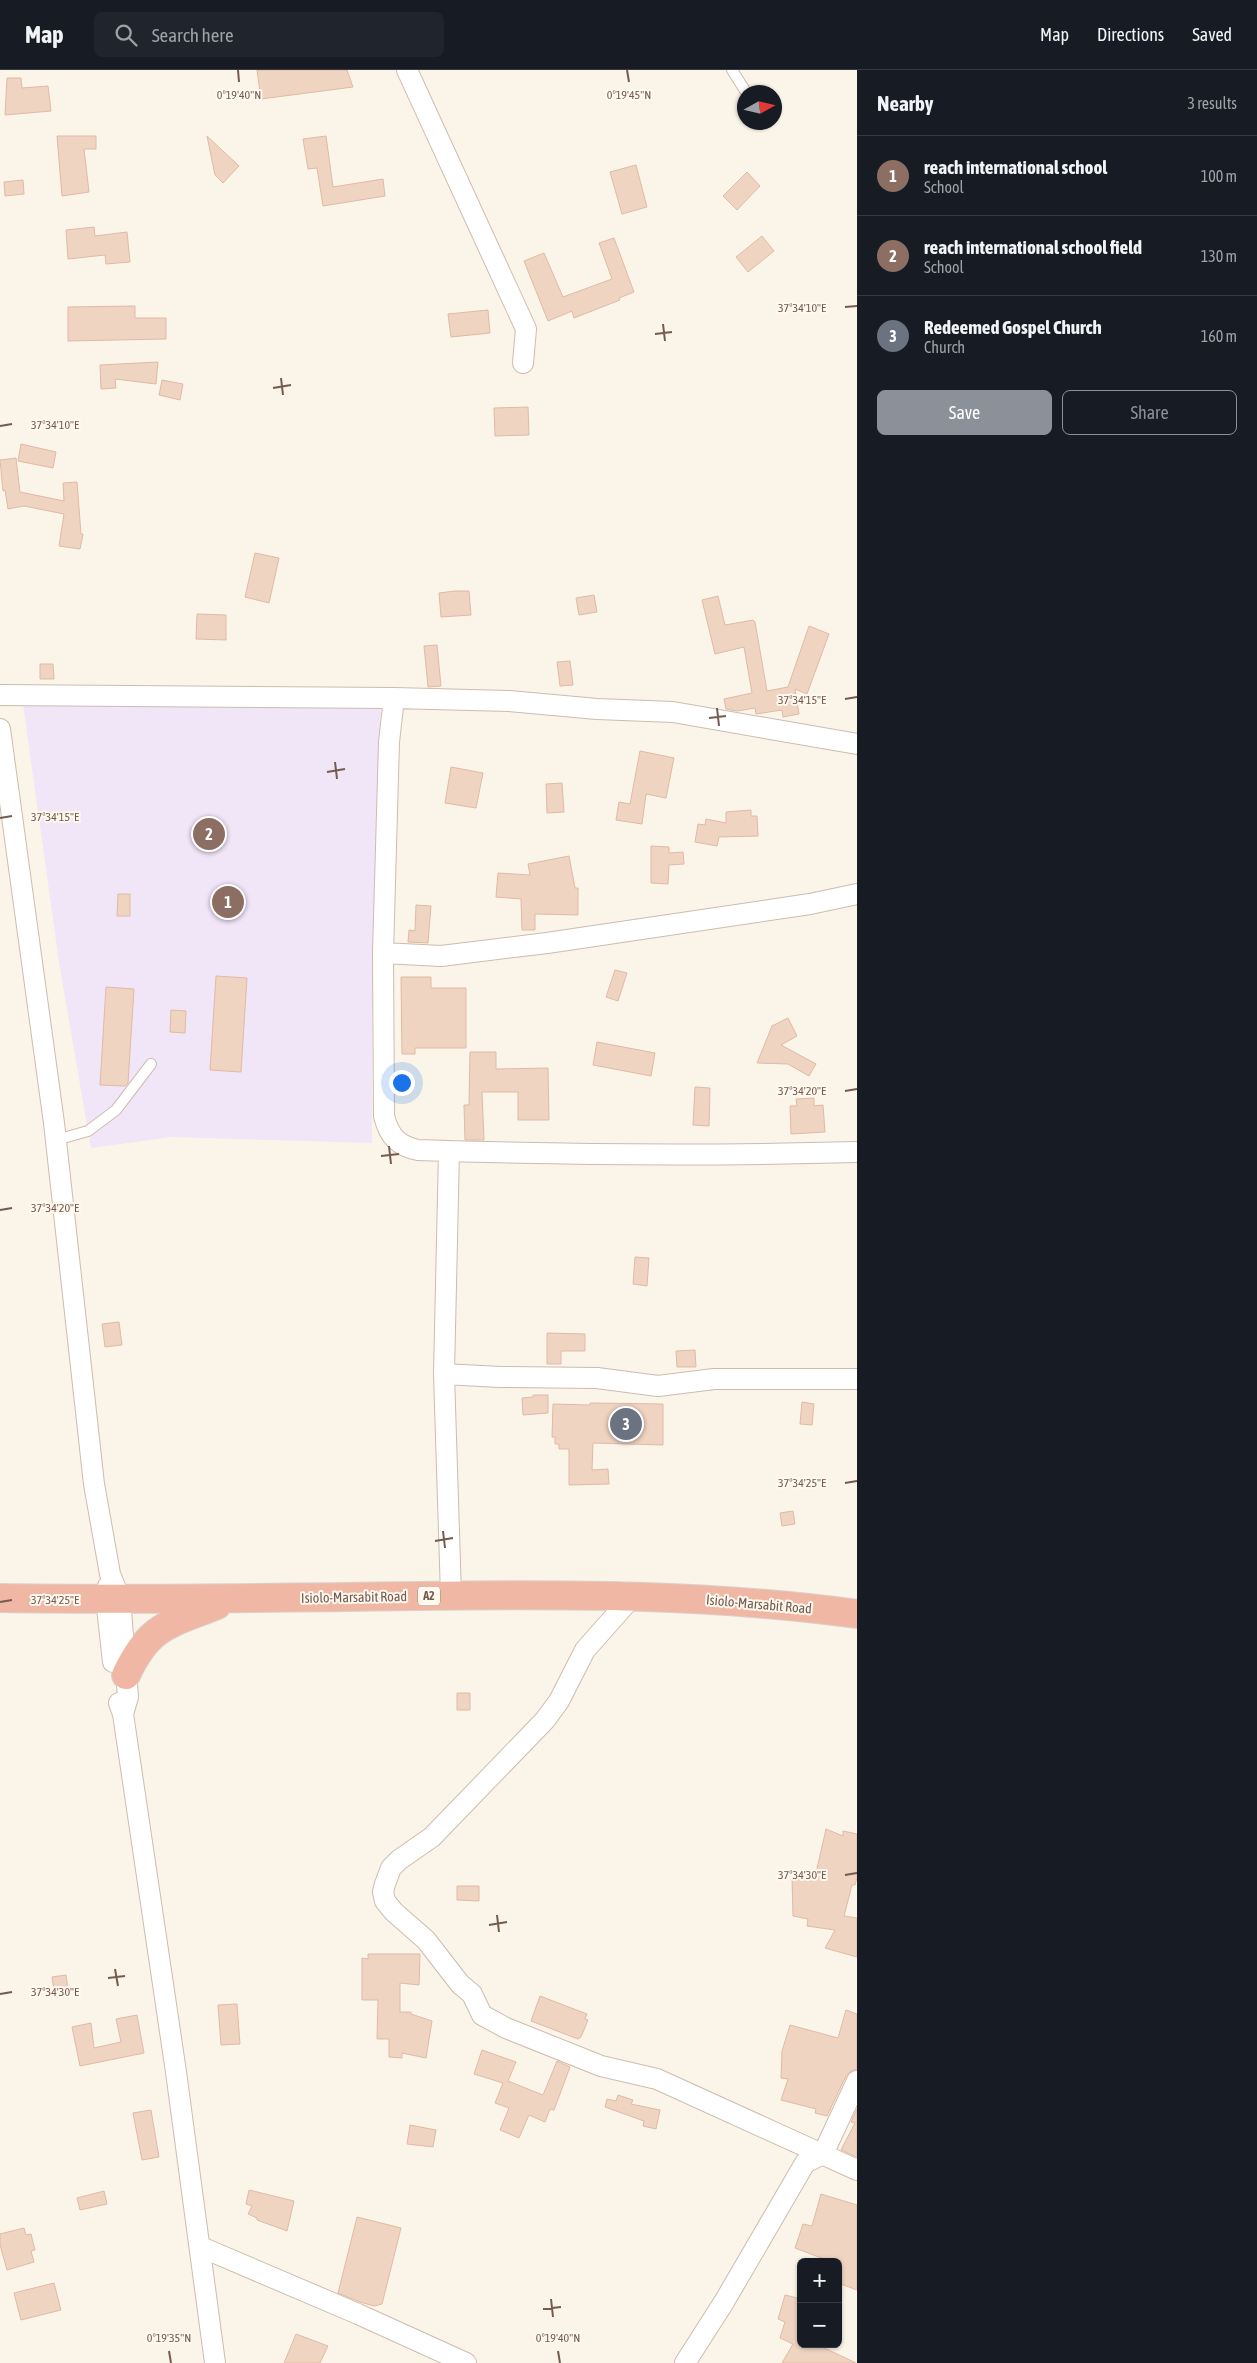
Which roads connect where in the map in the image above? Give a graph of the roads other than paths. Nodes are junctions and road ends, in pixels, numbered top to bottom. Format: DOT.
graph roads {
  1 [pos="407,70"];
  2 [pos="732,70"];
  3 [pos="742,85"];
  4 [pos="523,363"];
  5 [pos="0,695"];
  6 [pos="394,698"];
  7 [pos="0,729"];
  8 [pos="857,744"];
  9 [pos="857,894"];
  10 [pos="383,952"];
  11 [pos="151,1064"];
  12 [pos="56,1140"];
  13 [pos="449,1151"];
  14 [pos="857,1152"];
  15 [pos="444,1374"];
  16 [pos="857,1379"];
  17 [pos="112,1591"];
  18 [pos="451,1595"];
  19 [pos="632,1597"];
  20 [pos="0,1598"];
  21 [pos="233,1599"];
  22 [pos="857,1614"];
  23 [pos="126,1675"];
  24 [pos="123,1714"];
  25 [pos="857,2081"];
  26 [pos="823,2154"];
  27 [pos="857,2170"];
  28 [pos="200,2247"];
  29 [pos="215,2363"];
  30 [pos="466,2363"];
  31 [pos="684,2363"];
  1 -- 4 [label="street"];
  2 -- 3 [label="lane"];
  5 -- 6 [label="street"];
  6 -- 8 [label="street"];
  6 -- 10 [label="street"];
  7 -- 12 [label="street"];
  9 -- 10 [label="street"];
  10 -- 13 [label="street"];
  11 -- 12 [label="lane"];
  12 -- 17 [label="street"];
  13 -- 14 [label="street"];
  13 -- 15 [label="street"];
  15 -- 16 [label="street"];
  15 -- 18 [label="street"];
  17 -- 20 [label="highway, Isiolo-Marsabit Road / A2"];
  17 -- 21 [label="highway, Isiolo-Marsabit Road / A2"];
  17 -- 23 [label="street"];
  17 -- 24 [label="street"];
  18 -- 19 [label="highway, Isiolo-Marsabit Road / A2"];
  18 -- 21 [label="highway, Isiolo-Marsabit Road / A2"];
  19 -- 22 [label="highway, Isiolo-Marsabit Road / A2"];
  19 -- 26 [label="street"];
  21 -- 23 [label="highway"];
  23 -- 24 [label="street"];
  24 -- 28 [label="street"];
  25 -- 26 [label="street"];
  26 -- 27 [label="street"];
  26 -- 31 [label="street"];
  28 -- 29 [label="street"];
  28 -- 30 [label="street"];
}
